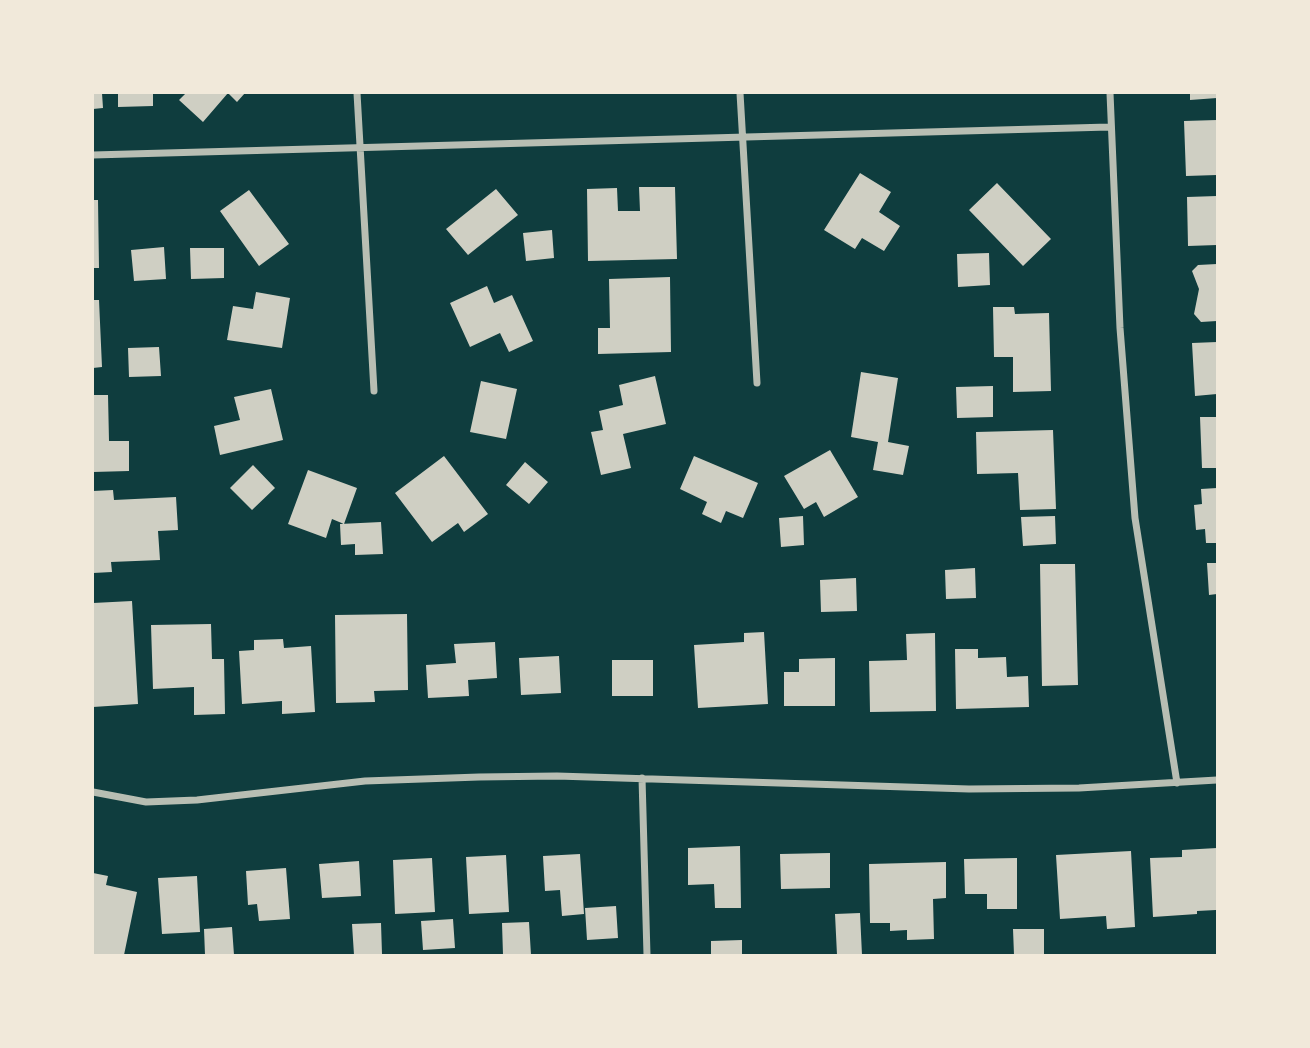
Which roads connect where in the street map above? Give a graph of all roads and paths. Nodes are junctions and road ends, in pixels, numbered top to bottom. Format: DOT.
graph roads {
  1 [pos="357,93"];
  2 [pos="740,93"];
  3 [pos="1110,93"];
  4 [pos="1110,127"];
  5 [pos="743,138"];
  6 [pos="360,148"];
  7 [pos="93,155"];
  8 [pos="757,383"];
  9 [pos="374,391"];
  10 [pos="642,778"];
  11 [pos="1217,780"];
  12 [pos="1177,783"];
  13 [pos="93,792"];
  14 [pos="647,955"];
  1 -- 6 [label="street"];
  2 -- 5 [label="street"];
  3 -- 4 [label="street"];
  4 -- 5 [label="street"];
  4 -- 12 [label="street"];
  5 -- 6 [label="street"];
  5 -- 8 [label="street"];
  6 -- 7 [label="street"];
  6 -- 9 [label="street"];
  10 -- 12 [label="street"];
  10 -- 13 [label="street"];
  10 -- 14 [label="street"];
  11 -- 12 [label="street"];
}
